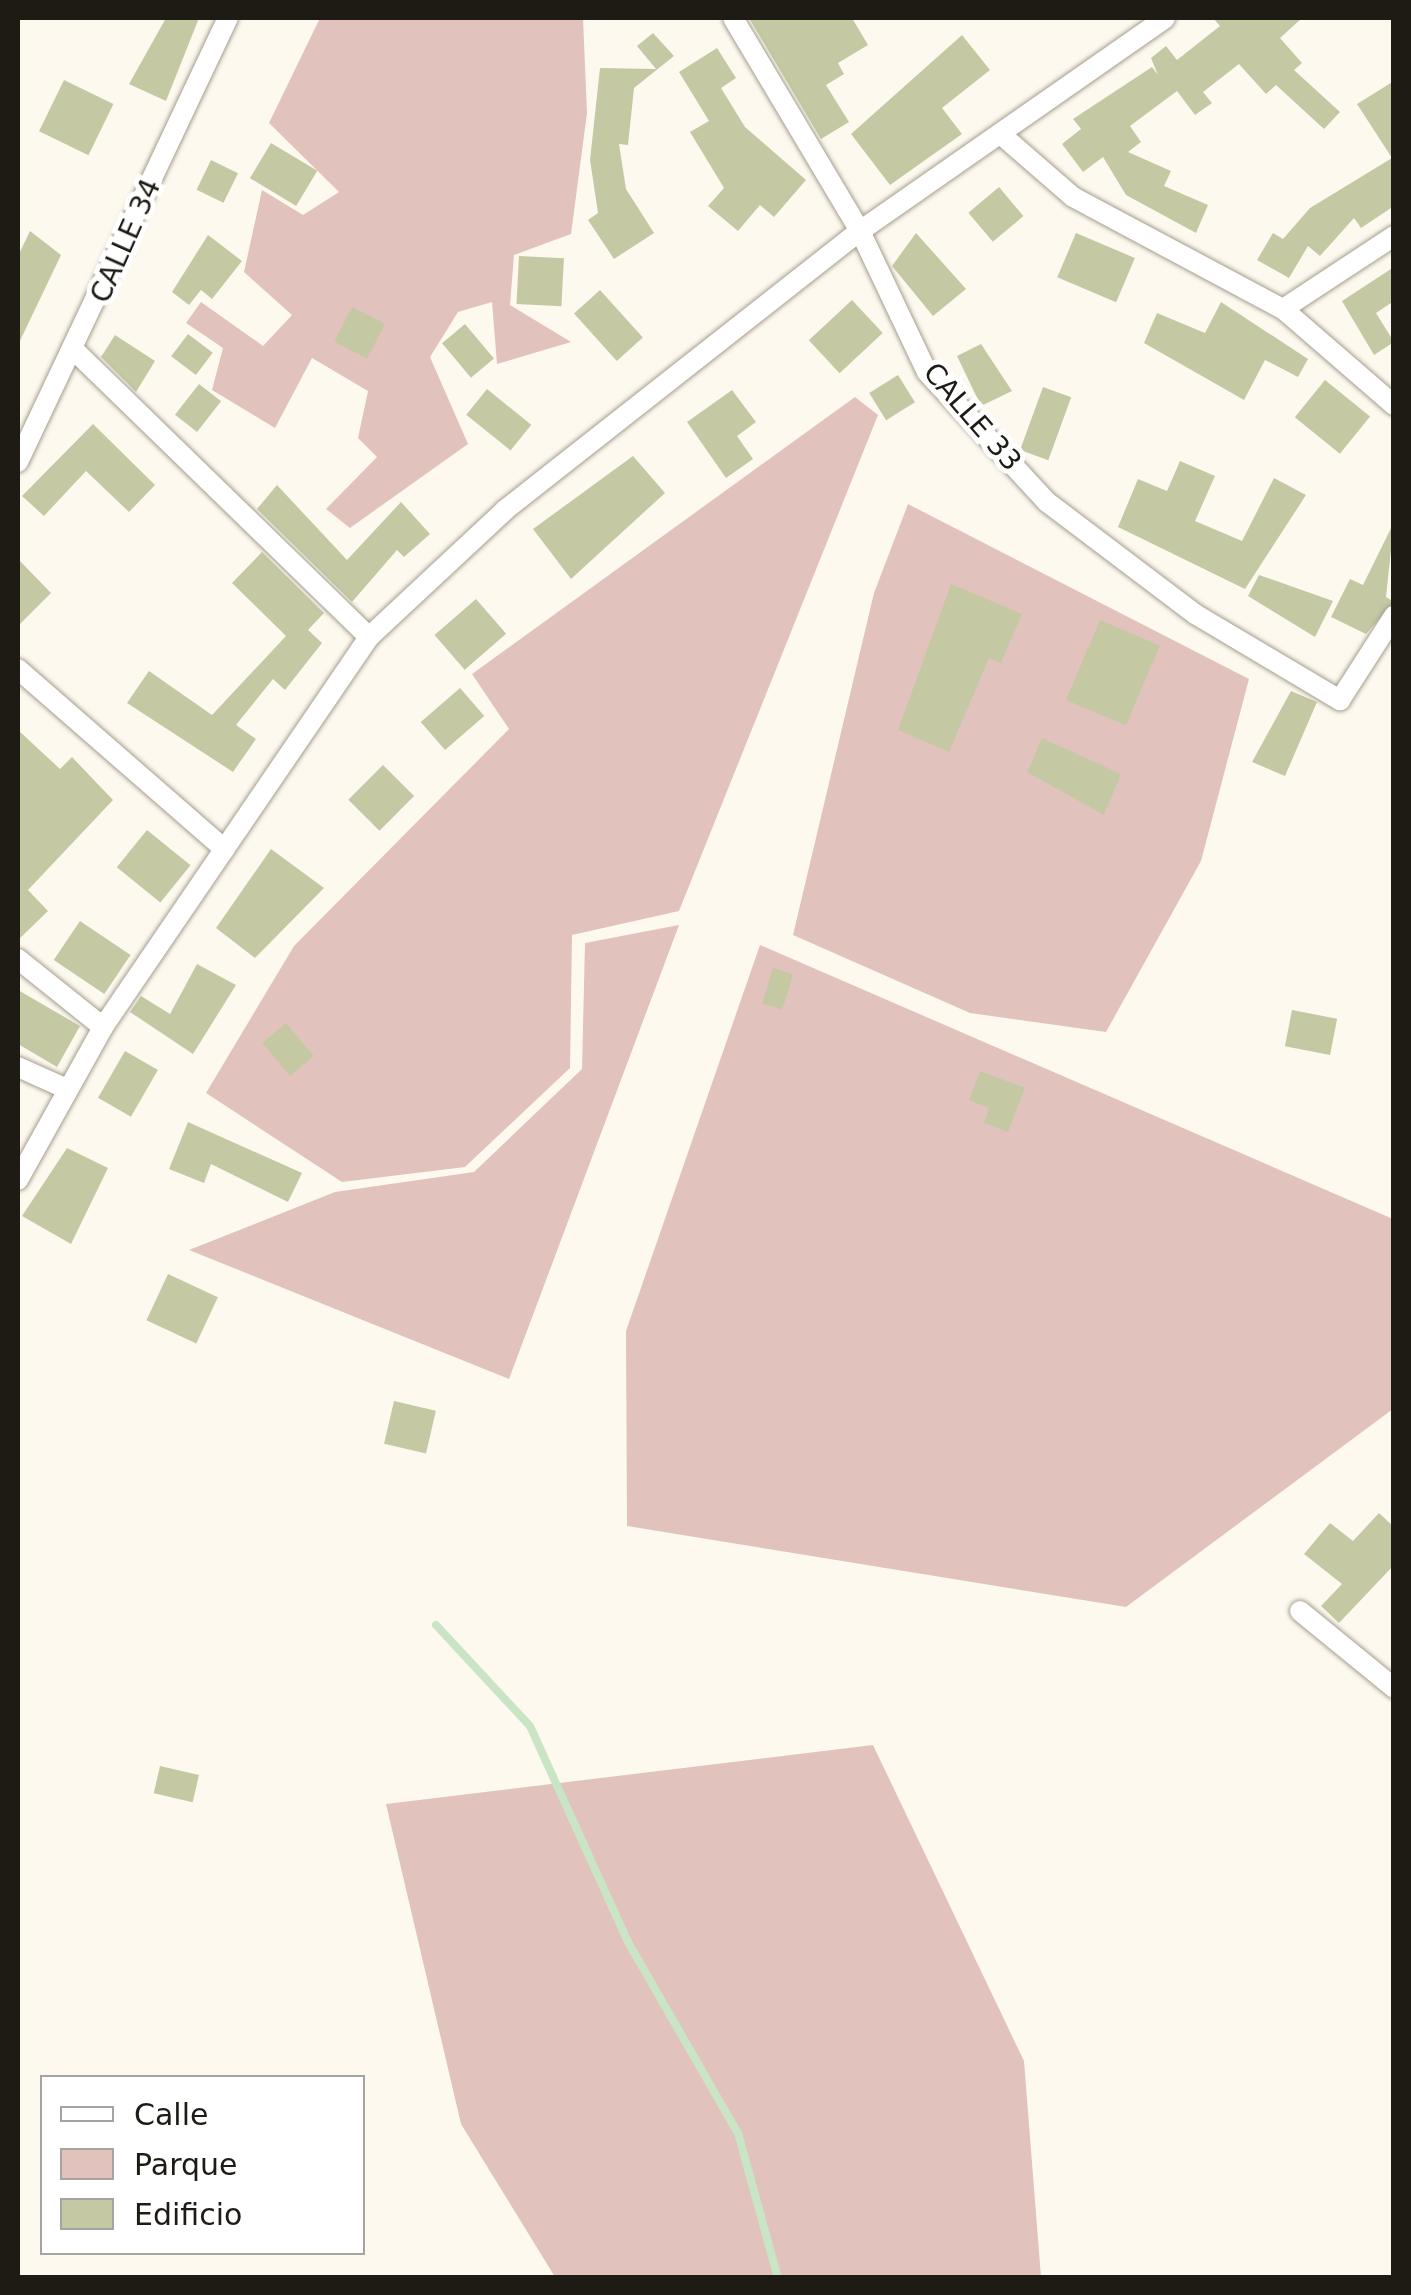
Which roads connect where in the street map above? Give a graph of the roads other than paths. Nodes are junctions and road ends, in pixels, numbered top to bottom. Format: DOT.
graph roads {
  1 [pos="228,18"];
  2 [pos="733,18"];
  3 [pos="1165,18"];
  4 [pos="1004,136"];
  5 [pos="860,231"];
  6 [pos="1394,236"];
  7 [pos="1283,309"];
  8 [pos="76,352"];
  9 [pos="1394,405"];
  10 [pos="18,462"];
  11 [pos="1394,616"];
  12 [pos="368,637"];
  13 [pos="18,669"];
  14 [pos="224,849"];
  15 [pos="18,959"];
  16 [pos="103,1027"];
  17 [pos="18,1066"];
  18 [pos="67,1089"];
  19 [pos="18,1180"];
  20 [pos="1300,1611"];
  21 [pos="1394,1688"];
  1 -- 8 [label="street, CALLE 34"];
  2 -- 5 [label="street, CALLE 33"];
  3 -- 4 [label="street"];
  4 -- 5 [label="street"];
  4 -- 7 [label="street"];
  5 -- 11 [label="street, CALLE 33"];
  5 -- 12 [label="street"];
  6 -- 7 [label="street"];
  7 -- 9 [label="street"];
  8 -- 10 [label="street, CALLE 34"];
  8 -- 12 [label="street"];
  12 -- 14 [label="street"];
  13 -- 14 [label="street"];
  14 -- 16 [label="street"];
  15 -- 16 [label="street"];
  16 -- 18 [label="street"];
  17 -- 18 [label="street"];
  18 -- 19 [label="street"];
  20 -- 21 [label="street"];
}
